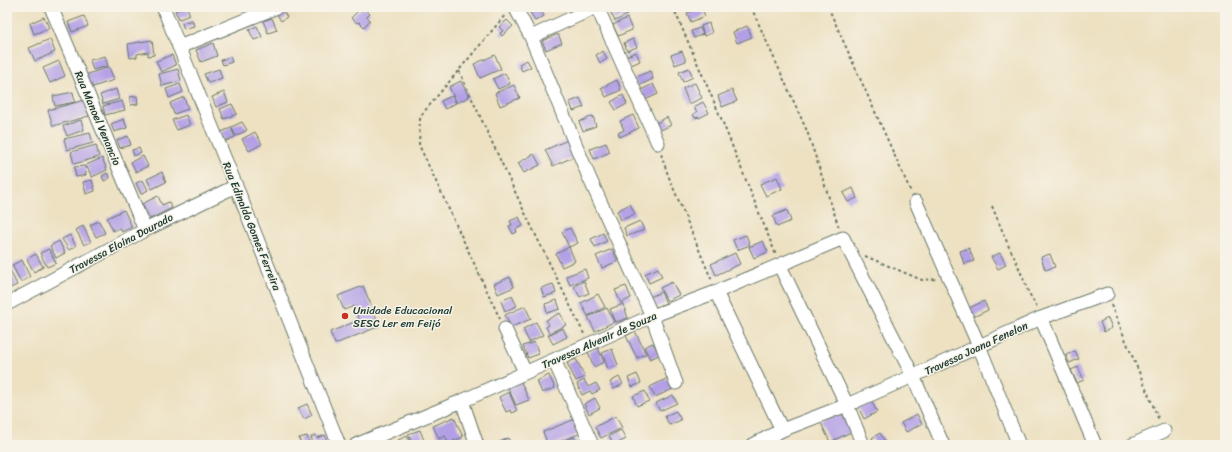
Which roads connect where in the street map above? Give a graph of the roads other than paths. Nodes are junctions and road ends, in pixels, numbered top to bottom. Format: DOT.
graph roads {
  1 [pos="51,7"];
  2 [pos="163,7"];
  3 [pos="276,7"];
  4 [pos="596,7"];
  5 [pos="511,10"];
  6 [pos="531,37"];
  7 [pos="179,47"];
  8 [pos="658,143"];
  9 [pos="236,186"];
  10 [pos="916,202"];
  11 [pos="145,230"];
  12 [pos="780,266"];
  13 [pos="716,292"];
  14 [pos="1107,294"];
  15 [pos="7,304"];
  16 [pos="652,316"];
  17 [pos="1042,318"];
  18 [pos="505,329"];
  19 [pos="979,346"];
  20 [pos="554,360"];
  21 [pos="525,372"];
  22 [pos="913,376"];
  23 [pos="676,384"];
  24 [pos="462,401"];
  25 [pos="847,405"];
  26 [pos="782,430"];
  27 [pos="1164,431"];
  28 [pos="339,445"];
  29 [pos="356,445"];
  30 [pos="477,445"];
  31 [pos="592,445"];
  32 [pos="753,445"];
  33 [pos="863,445"];
  34 [pos="943,445"];
  35 [pos="1019,445"];
  36 [pos="1095,445"];
  37 [pos="1132,445"];
  1 -- 11 [label="street, Rua Manoel Venancio"];
  2 -- 7 [label="street, Rua Edinaldo Gomes Ferreira"];
  3 -- 7 [label="street"];
  4 -- 6 [label="street"];
  4 -- 8 [label="street"];
  5 -- 6 [label="street"];
  6 -- 16 [label="street"];
  7 -- 9 [label="street, Rua Edinaldo Gomes Ferreira"];
  9 -- 11 [label="street, Travessa Eloina Dourado"];
  9 -- 28 [label="street, Rua Edinaldo Gomes Ferreira"];
  10 -- 19 [label="street"];
  11 -- 15 [label="street, Travessa Eloina Dourado"];
  12 -- 13 [label="street, Travessa Alvenir de Souza"];
  12 -- 22 [label="street, Travessa Alvenir de Souza"];
  12 -- 25 [label="street"];
  13 -- 16 [label="street, Travessa Alvenir de Souza"];
  13 -- 26 [label="street"];
  14 -- 17 [label="street, Travessa Joana Fenelon"];
  16 -- 20 [label="street, Travessa Alvenir de Souza"];
  16 -- 23 [label="street"];
  17 -- 19 [label="street, Travessa Joana Fenelon"];
  17 -- 36 [label="street"];
  18 -- 21 [label="street"];
  19 -- 22 [label="street, Travessa Joana Fenelon"];
  19 -- 35 [label="street"];
  20 -- 21 [label="street, Travessa Alvenir de Souza"];
  20 -- 31 [label="street"];
  21 -- 24 [label="street, Travessa Alvenir de Souza"];
  22 -- 25 [label="street, Travessa Joana Fenelon"];
  22 -- 34 [label="street"];
  24 -- 29 [label="street, Travessa Alvenir de Souza"];
  24 -- 30 [label="street"];
  25 -- 26 [label="street, Travessa Joana Fenelon"];
  25 -- 33 [label="street"];
  26 -- 32 [label="street, Travessa Joana Fenelon"];
  27 -- 37 [label="street"];
}
